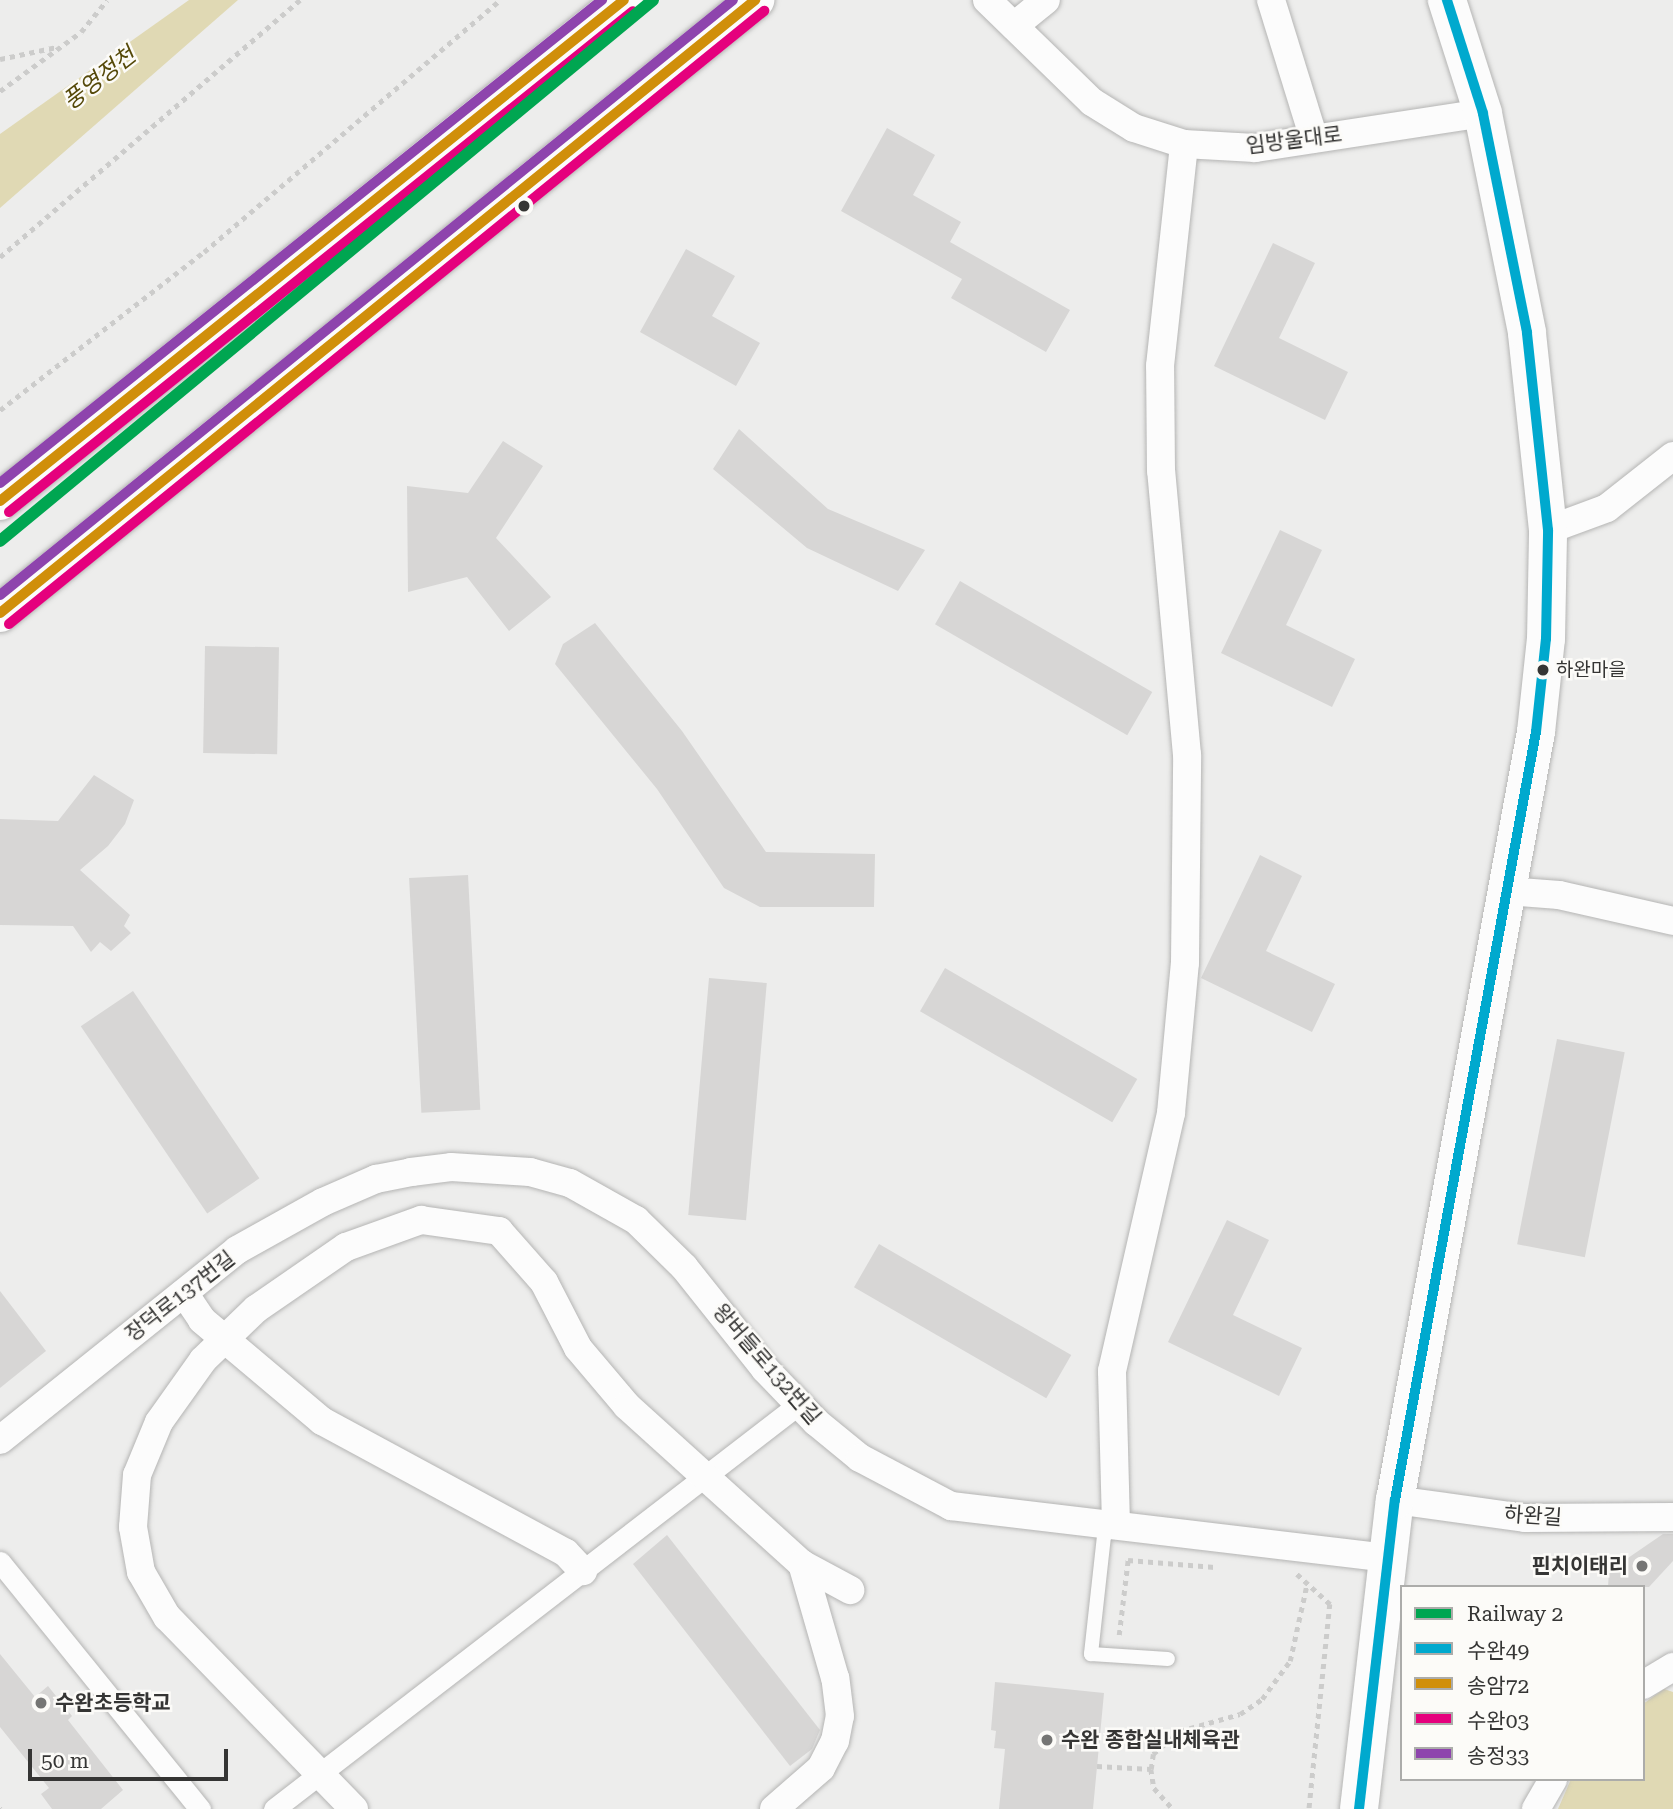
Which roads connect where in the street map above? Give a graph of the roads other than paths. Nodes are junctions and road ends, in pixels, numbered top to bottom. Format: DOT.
graph roads {
  1 [pos="624,0"];
  2 [pos="755,0"];
  3 [pos="987,0"];
  4 [pos="1046,0"];
  5 [pos="1271,0"];
  6 [pos="1447,0"];
  7 [pos="1014,26"];
  8 [pos="1483,113"];
  9 [pos="1314,139"];
  10 [pos="1184,145"];
  11 [pos="1673,456"];
  12 [pos="0,501"];
  13 [pos="1548,530"];
  14 [pos="0,613"];
  15 [pos="1507,891"];
  16 [pos="1673,920"];
  17 [pos="376,1179"];
  18 [pos="184,1293"];
  19 [pos="224,1339"];
  20 [pos="799,1404"];
  21 [pos="0,1440"];
  22 [pos="707,1475"];
  23 [pos="1395,1500"];
  24 [pos="1673,1517"];
  25 [pos="1116,1525"];
  26 [pos="1389,1558"];
  27 [pos="0,1562"];
  28 [pos="802,1564"];
  29 [pos="583,1571"];
  30 [pos="850,1590"];
  31 [pos="1168,1659"];
  32 [pos="1673,1667"];
  33 [pos="1645,1684"];
  34 [pos="321,1773"];
  35 [pos="1552,1781"];
  36 [pos="200,1809"];
  37 [pos="274,1809"];
  38 [pos="354,1809"];
  39 [pos="774,1809"];
  40 [pos="1359,1809"];
  41 [pos="1536,1809"];
  1 -- 12 [label="main road"];
  2 -- 14 [label="main road"];
  3 -- 7 [label="street, 임방울대로"];
  4 -- 7 [label="street"];
  5 -- 9 [label="street"];
  6 -- 8 [label="main road"];
  7 -- 10 [label="street, 임방울대로"];
  8 -- 9 [label="street, 임방울대로"];
  8 -- 13 [label="main road"];
  9 -- 10 [label="street, 임방울대로"];
  10 -- 25 [label="street"];
  11 -- 13 [label="street"];
  13 -- 15 [label="main road"];
  15 -- 16 [label="street"];
  15 -- 23 [label="main road"];
  17 -- 18 [label="street, 장덕로137번길"];
  17 -- 20 [label="street, 왕버들로132번길"];
  18 -- 19 [label="street"];
  18 -- 21 [label="street, 장덕로137번길"];
  19 -- 22 [label="street"];
  19 -- 29 [label="street"];
  19 -- 34 [label="street"];
  20 -- 22 [label="street"];
  20 -- 25 [label="street, 왕버들로132번길"];
  22 -- 28 [label="street"];
  22 -- 29 [label="street"];
  23 -- 24 [label="street, 하완길"];
  23 -- 26 [label="main road"];
  25 -- 26 [label="street, 왕버들로132번길"];
  25 -- 31 [label="lane"];
  26 -- 40 [label="main road"];
  27 -- 36 [label="street"];
  28 -- 30 [label="street"];
  28 -- 39 [label="street"];
  29 -- 34 [label="street"];
  32 -- 33 [label="street"];
  34 -- 37 [label="street"];
  34 -- 38 [label="street"];
  35 -- 41 [label="street"];
}
